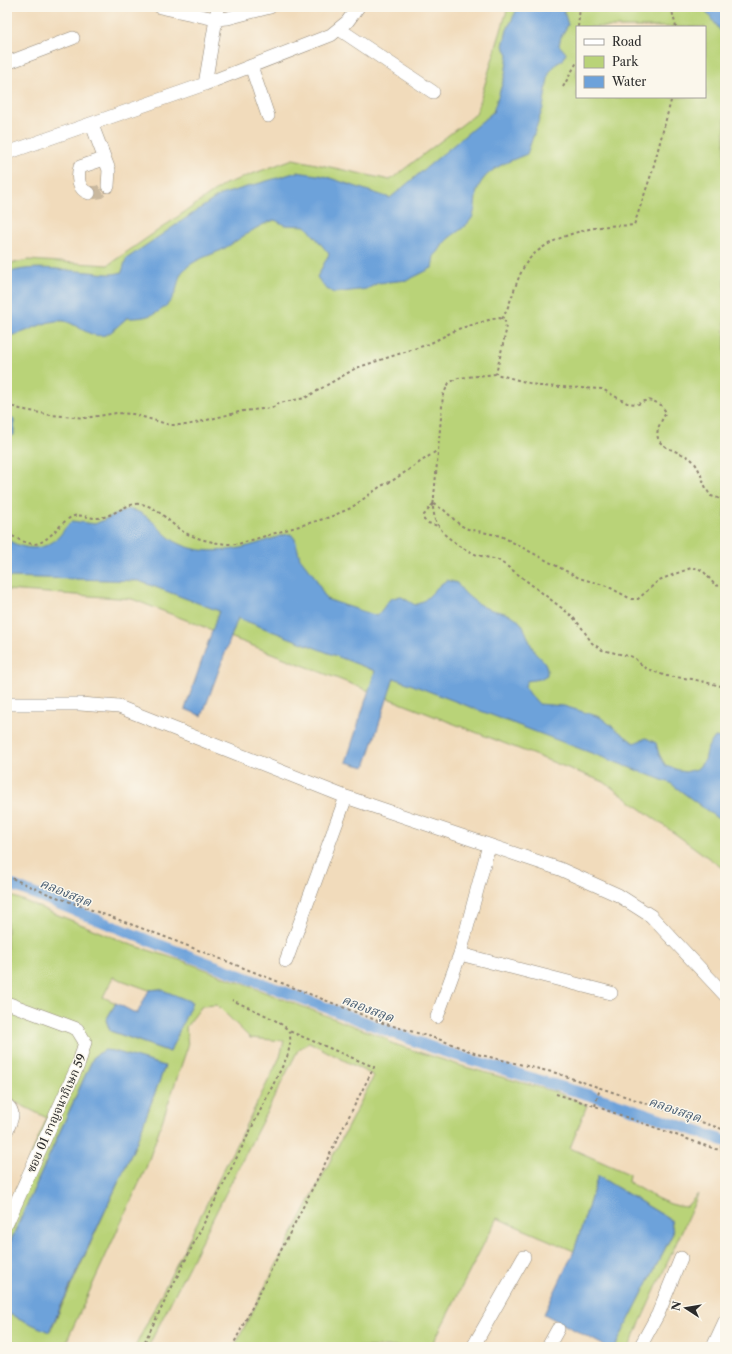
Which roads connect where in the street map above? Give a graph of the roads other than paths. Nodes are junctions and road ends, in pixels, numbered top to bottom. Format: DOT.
graph roads {
  1 [pos="160,7"];
  2 [pos="270,7"];
  3 [pos="358,7"];
  4 [pos="217,13"];
  5 [pos="339,29"];
  6 [pos="73,38"];
  7 [pos="7,63"];
  8 [pos="251,66"];
  9 [pos="205,84"];
  10 [pos="433,92"];
  11 [pos="268,116"];
  12 [pos="92,125"];
  13 [pos="7,153"];
  14 [pos="104,159"];
  15 [pos="108,186"];
  16 [pos="89,193"];
  17 [pos="7,704"];
  18 [pos="346,797"];
  19 [pos="489,845"];
  20 [pos="460,954"];
  21 [pos="286,960"];
  22 [pos="611,993"];
  23 [pos="725,995"];
  24 [pos="7,1003"];
  25 [pos="437,1017"];
  26 [pos="7,1105"];
  27 [pos="7,1130"];
  28 [pos="7,1223"];
  29 [pos="524,1257"];
  30 [pos="681,1258"];
  31 [pos="725,1321"];
  32 [pos="558,1329"];
  33 [pos="474,1347"];
  34 [pos="548,1347"];
  35 [pos="640,1347"];
  36 [pos="713,1347"];
  1 -- 4 [label="street"];
  2 -- 4 [label="street"];
  3 -- 5 [label="street"];
  4 -- 9 [label="street"];
  5 -- 8 [label="street"];
  5 -- 10 [label="street"];
  6 -- 7 [label="street"];
  8 -- 9 [label="street"];
  8 -- 11 [label="street"];
  9 -- 12 [label="street"];
  12 -- 13 [label="street"];
  12 -- 14 [label="street"];
  14 -- 15 [label="street"];
  14 -- 16 [label="street"];
  17 -- 18 [label="street"];
  18 -- 19 [label="street"];
  18 -- 21 [label="street"];
  19 -- 20 [label="street"];
  19 -- 23 [label="street"];
  20 -- 22 [label="street"];
  20 -- 25 [label="street"];
  24 -- 28 [label="street, ซอย 01 กาญจนาภิเษก 59"];
  26 -- 27 [label="street"];
  29 -- 33 [label="street"];
  30 -- 35 [label="street"];
  31 -- 36 [label="street"];
  32 -- 34 [label="street"];
}
